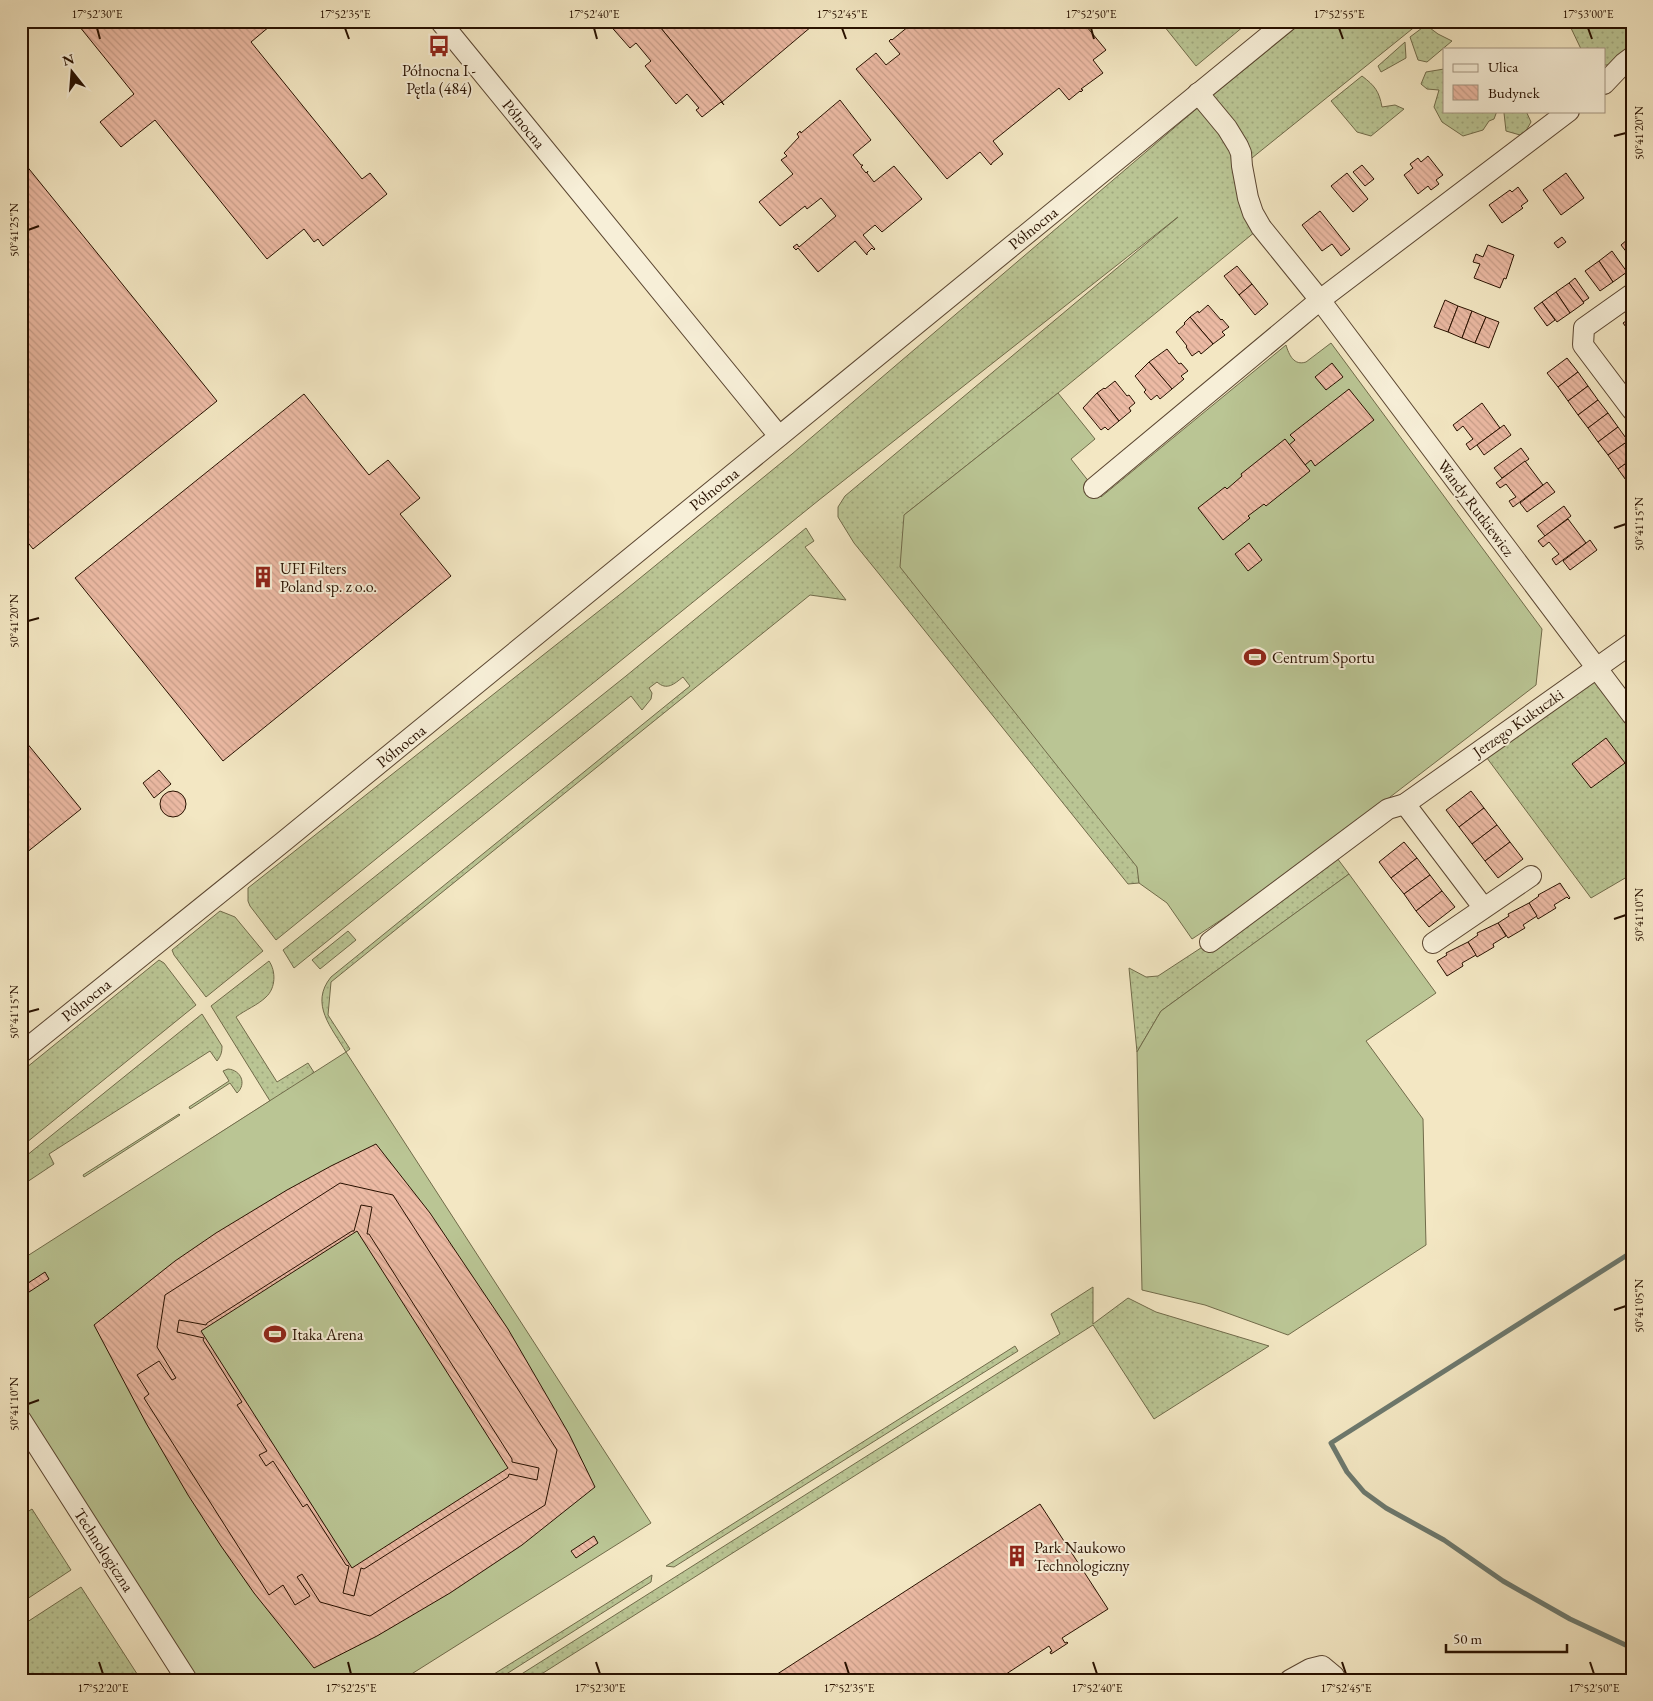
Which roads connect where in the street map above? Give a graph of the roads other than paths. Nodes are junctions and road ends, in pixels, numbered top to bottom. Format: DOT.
graph roads {
  1 [pos="440,21"];
  2 [pos="1288,21"];
  3 [pos="1632,58"];
  4 [pos="1606,82"];
  5 [pos="1198,92"];
  6 [pos="1568,112"];
  7 [pos="1632,294"];
  8 [pos="1320,300"];
  9 [pos="1632,410"];
  10 [pos="779,436"];
  11 [pos="1094,488"];
  12 [pos="1632,642"];
  13 [pos="1596,668"];
  14 [pos="1632,715"];
  15 [pos="1405,804"];
  16 [pos="1530,876"];
  17 [pos="1483,907"];
  18 [pos="1210,942"];
  19 [pos="1433,943"];
  20 [pos="21,1053"];
  21 [pos="21,1420"];
  22 [pos="188,1680"];
  23 [pos="1290,1680"];
  24 [pos="1336,1680"];
  1 -- 10 [label="street, Północna"];
  2 -- 5 [label="street, Północna"];
  3 -- 4 [label="street"];
  5 -- 8 [label="street, Wandy Rutkiewicz"];
  5 -- 10 [label="street, Północna"];
  6 -- 8 [label="street"];
  7 -- 9 [label="street"];
  8 -- 11 [label="street"];
  8 -- 13 [label="street, Wandy Rutkiewicz"];
  10 -- 20 [label="street, Północna"];
  12 -- 13 [label="street, Jerzego Kukuczki"];
  13 -- 14 [label="street, Wandy Rutkiewicz"];
  13 -- 15 [label="street, Jerzego Kukuczki"];
  15 -- 17 [label="street"];
  15 -- 18 [label="street, Jerzego Kukuczki"];
  16 -- 17 [label="street"];
  17 -- 19 [label="street"];
  21 -- 22 [label="street, Technologiczna"];
  23 -- 24 [label="street"];
}
